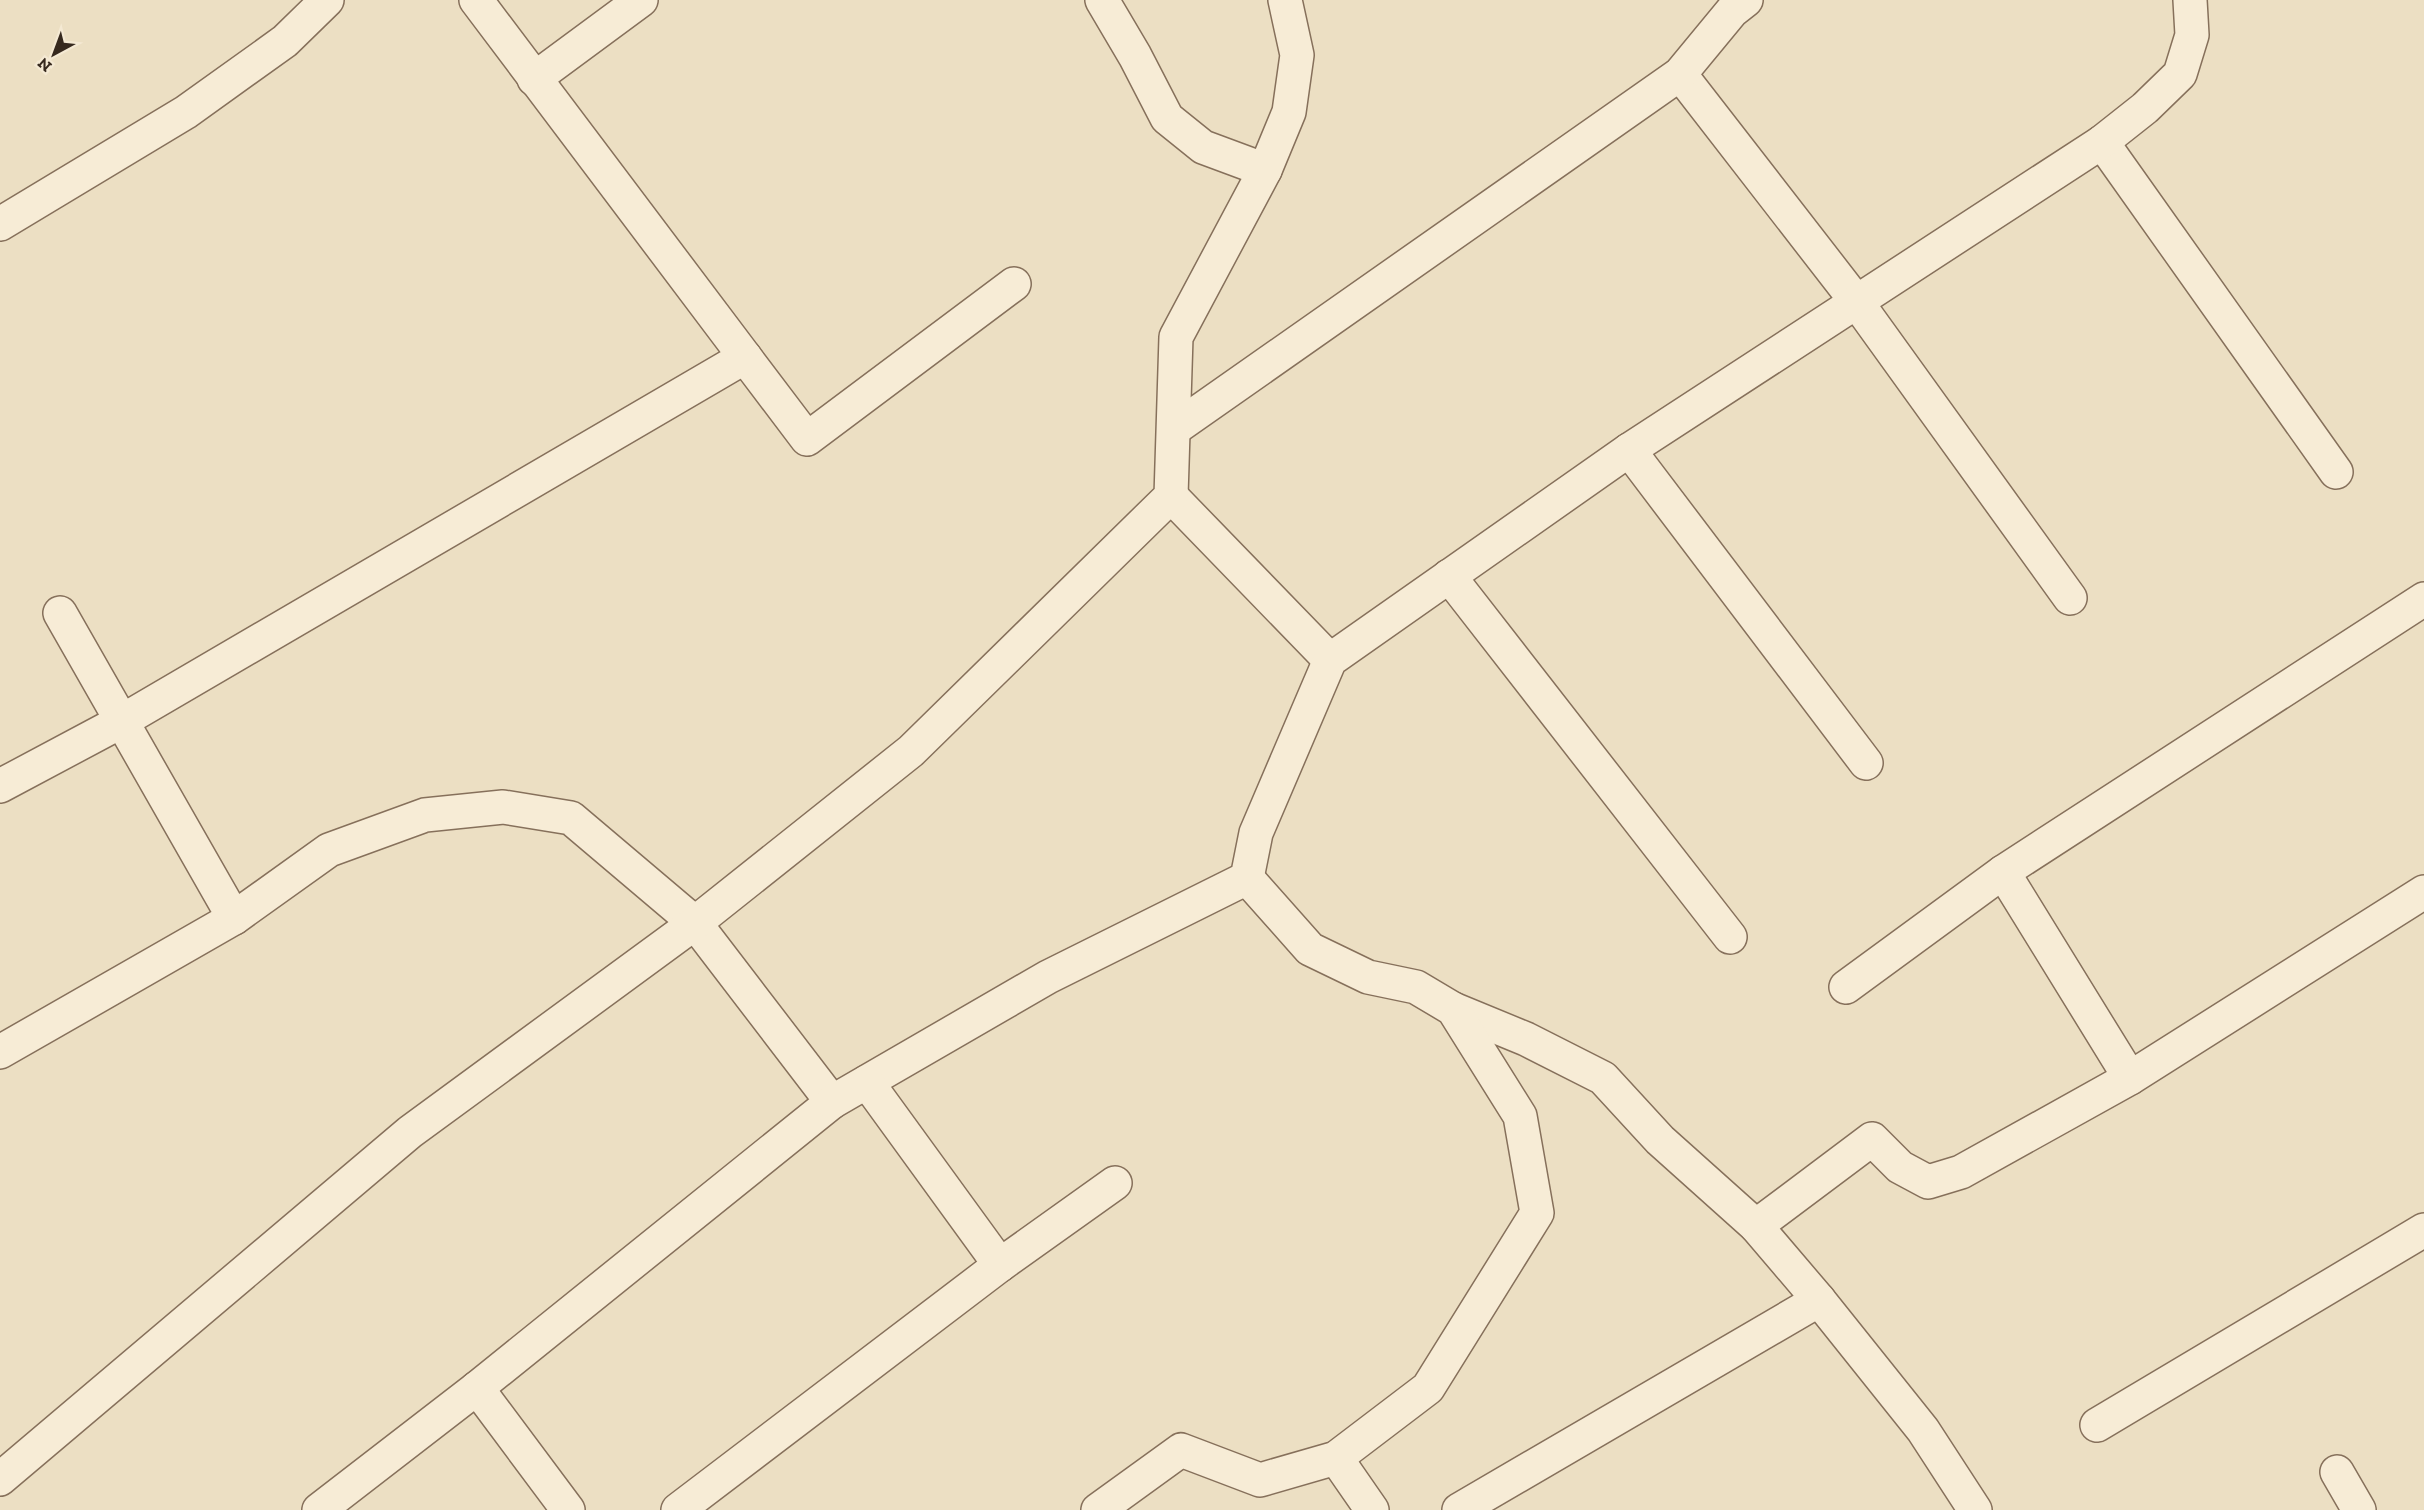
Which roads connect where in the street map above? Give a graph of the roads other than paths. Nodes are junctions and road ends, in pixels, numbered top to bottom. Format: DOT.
graph roads {
  1 [pos="327,0"];
  2 [pos="476,0"];
  3 [pos="642,0"];
  4 [pos="1102,0"];
  5 [pos="1285,0"];
  6 [pos="1746,0"];
  7 [pos="2190,0"];
  8 [pos="1680,74"];
  9 [pos="534,79"];
  10 [pos="2102,142"];
  11 [pos="1265,170"];
  12 [pos="0,224"];
  13 [pos="1014,284"];
  14 [pos="1856,301"];
  15 [pos="745,357"];
  16 [pos="1174,429"];
  17 [pos="1629,450"];
  18 [pos="2336,472"];
  19 [pos="1171,496"];
  20 [pos="1449,576"];
  21 [pos="2070,598"];
  22 [pos="2424,599"];
  23 [pos="60,613"];
  24 [pos="1330,660"];
  25 [pos="122,721"];
  26 [pos="1866,763"];
  27 [pos="0,786"];
  28 [pos="2003,872"];
  29 [pos="1247,878"];
  30 [pos="2424,892"];
  31 [pos="234,918"];
  32 [pos="696,924"];
  33 [pos="1730,937"];
  34 [pos="1845,987"];
  35 [pos="1453,1009"];
  36 [pos="0,1052"];
  37 [pos="2130,1078"];
  38 [pos="867,1082"];
  39 [pos="832,1102"];
  40 [pos="1115,1183"];
  41 [pos="1756,1226"];
  42 [pos="2424,1230"];
  43 [pos="1000,1265"];
  44 [pos="1819,1300"];
  45 [pos="477,1388"];
  46 [pos="2097,1425"];
  47 [pos="1336,1458"];
  48 [pos="3,1469"];
  49 [pos="2337,1472"];
  50 [pos="319,1510"];
  51 [pos="568,1510"];
  52 [pos="678,1510"];
  53 [pos="1098,1510"];
  54 [pos="1372,1510"];
  55 [pos="1459,1510"];
  56 [pos="1975,1510"];
  57 [pos="2359,1510"];
  1 -- 12 [label="street"];
  2 -- 9 [label="street"];
  3 -- 9 [label="street"];
  4 -- 11 [label="street"];
  5 -- 11 [label="street"];
  6 -- 8 [label="street"];
  7 -- 10 [label="street"];
  8 -- 14 [label="street"];
  8 -- 16 [label="street"];
  9 -- 15 [label="street"];
  10 -- 14 [label="street"];
  10 -- 18 [label="street"];
  11 -- 16 [label="street"];
  13 -- 15 [label="street"];
  14 -- 17 [label="street"];
  14 -- 21 [label="street"];
  15 -- 25 [label="street"];
  16 -- 19 [label="street"];
  17 -- 20 [label="street"];
  17 -- 26 [label="street"];
  19 -- 24 [label="street"];
  19 -- 32 [label="street"];
  20 -- 24 [label="street"];
  20 -- 33 [label="street"];
  22 -- 28 [label="street"];
  23 -- 25 [label="street"];
  24 -- 29 [label="street"];
  25 -- 27 [label="street"];
  25 -- 31 [label="street"];
  28 -- 34 [label="street"];
  28 -- 37 [label="street"];
  29 -- 35 [label="street"];
  29 -- 38 [label="street"];
  30 -- 37 [label="street"];
  31 -- 32 [label="street"];
  31 -- 36 [label="street"];
  32 -- 39 [label="street"];
  32 -- 48 [label="street"];
  35 -- 41 [label="street"];
  35 -- 47 [label="street"];
  37 -- 41 [label="street"];
  38 -- 39 [label="street"];
  38 -- 43 [label="street"];
  39 -- 45 [label="street"];
  40 -- 43 [label="street"];
  41 -- 44 [label="street"];
  42 -- 46 [label="street"];
  43 -- 52 [label="street"];
  44 -- 55 [label="street"];
  44 -- 56 [label="street"];
  45 -- 50 [label="street"];
  45 -- 51 [label="street"];
  47 -- 53 [label="street"];
  47 -- 54 [label="street"];
  49 -- 57 [label="street"];
}
